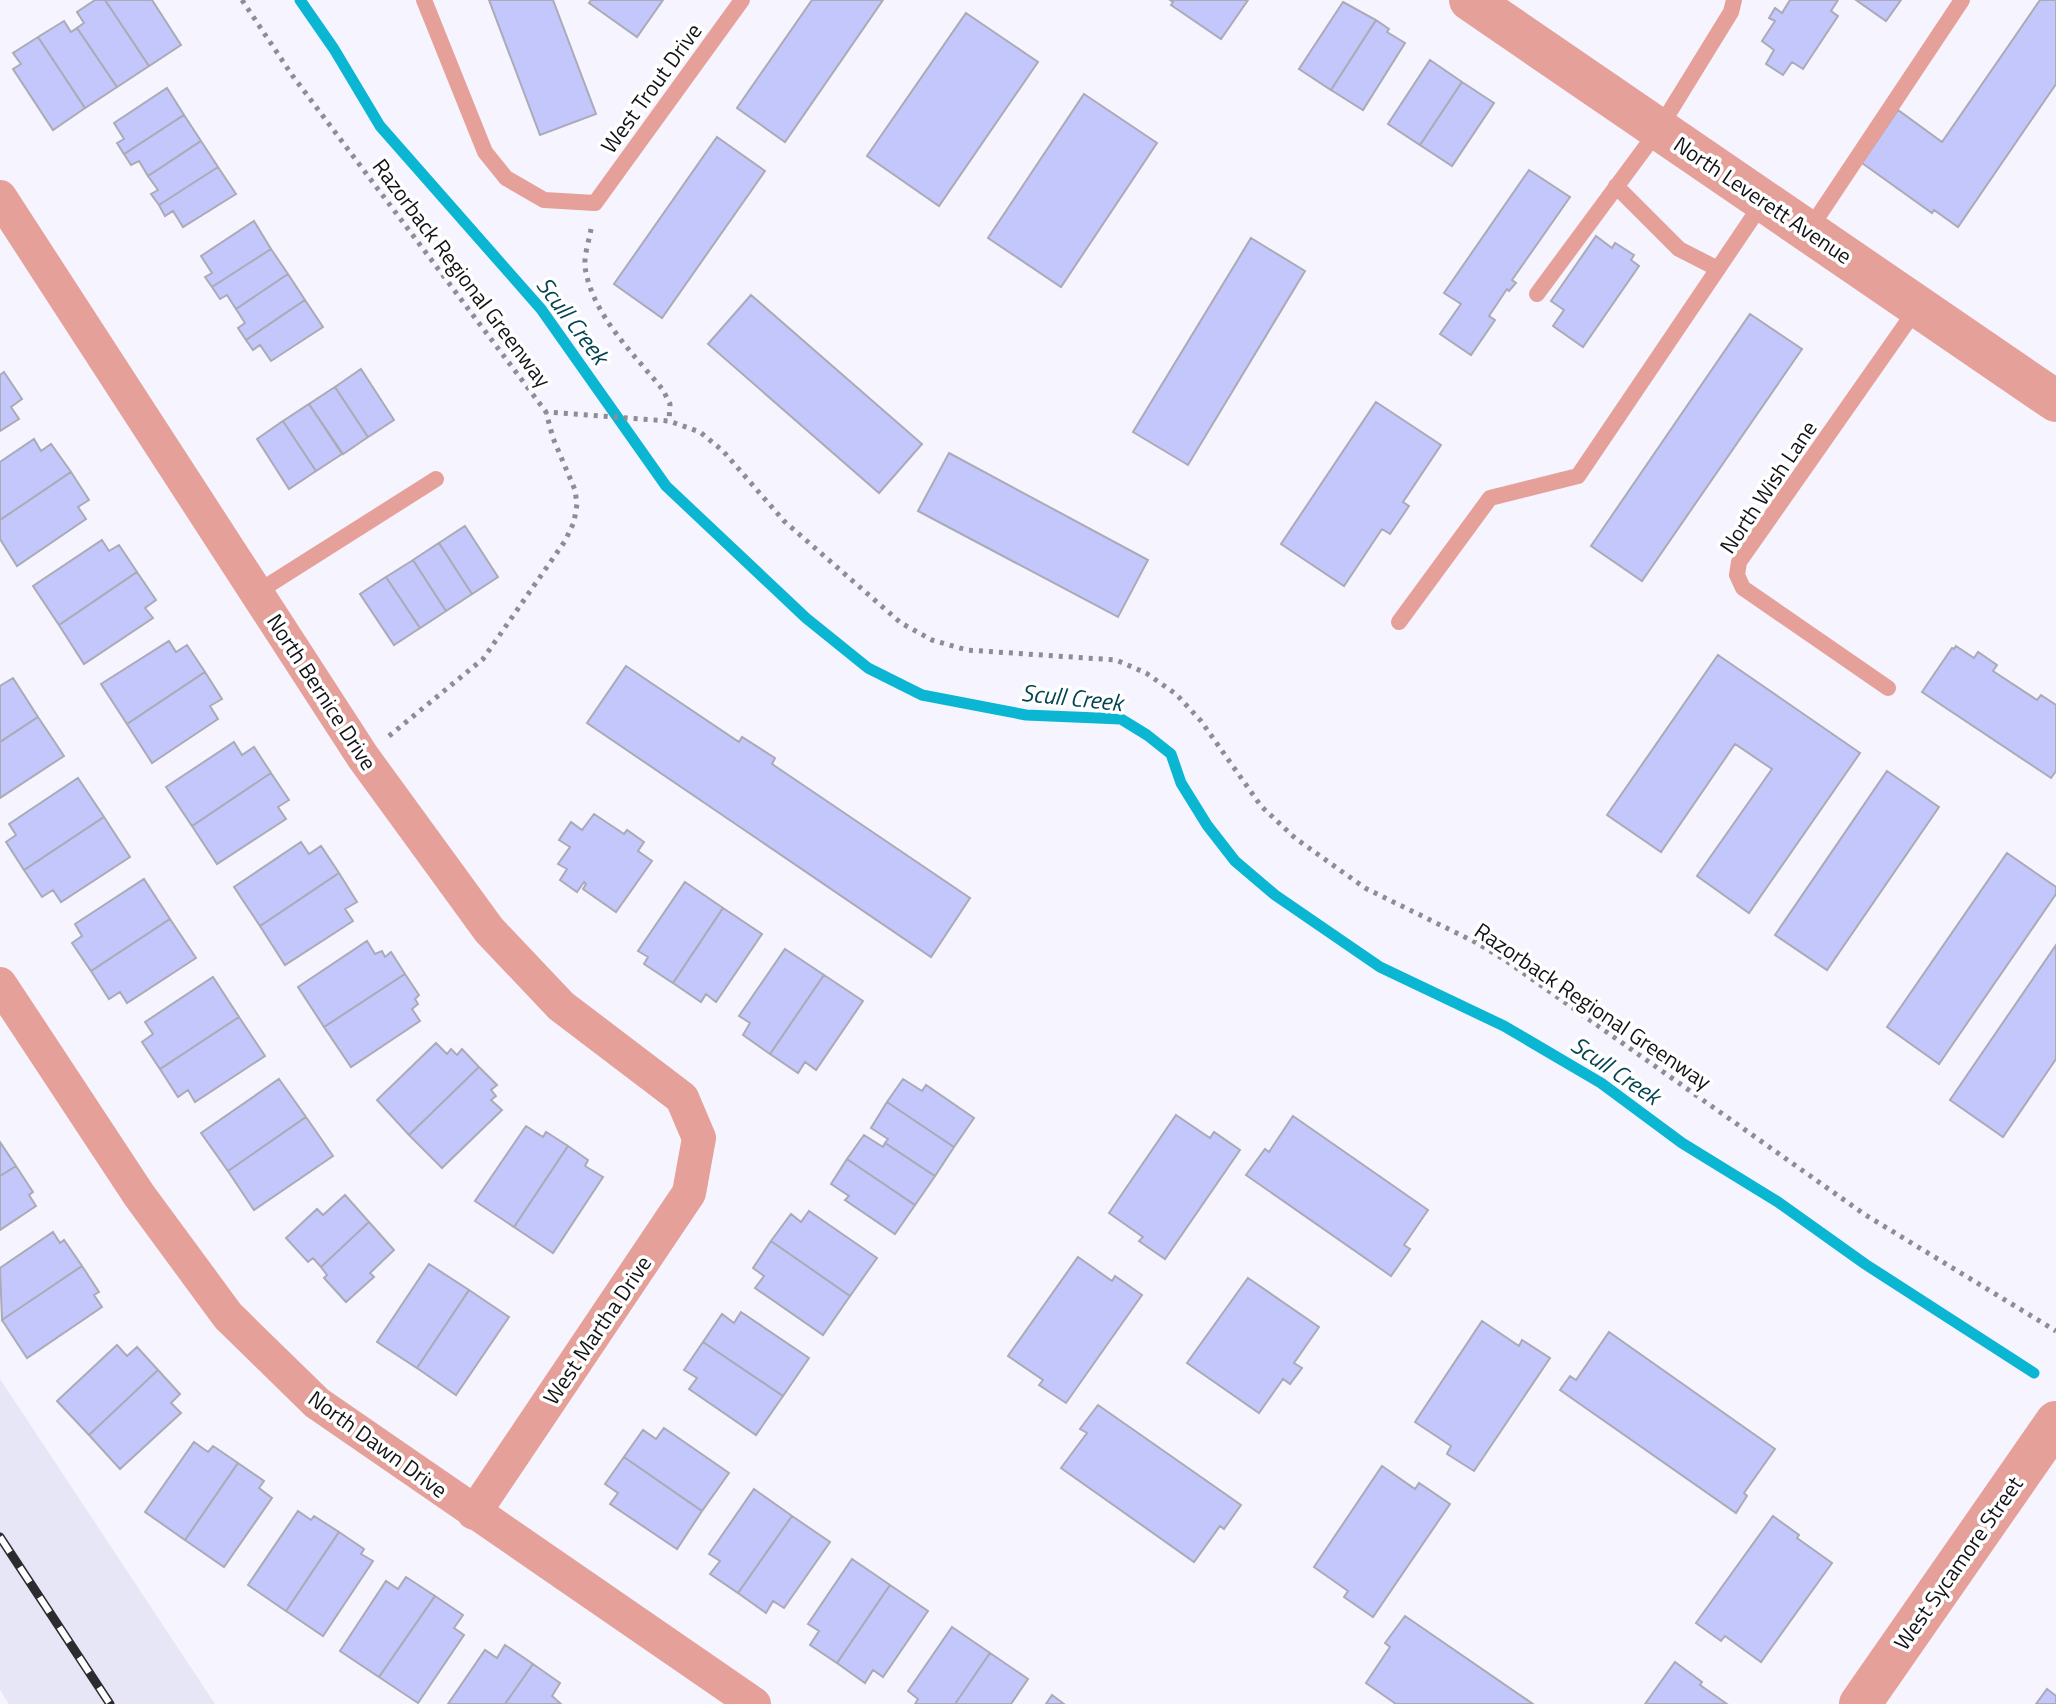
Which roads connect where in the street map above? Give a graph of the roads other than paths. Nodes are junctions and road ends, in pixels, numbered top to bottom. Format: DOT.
graph roads {
  1 [pos="424,0"];
  2 [pos="742,0"];
  3 [pos="1470,0"];
  4 [pos="1734,0"];
  5 [pos="1962,0"];
  6 [pos="1659,129"];
  7 [pos="1616,186"];
  8 [pos="0,197"];
  9 [pos="1764,201"];
  10 [pos="1808,231"];
  11 [pos="1718,269"];
  12 [pos="1537,294"];
  13 [pos="1918,306"];
  14 [pos="2056,401"];
  15 [pos="436,479"];
  16 [pos="256,593"];
  17 [pos="1399,622"];
  18 [pos="1888,688"];
  19 [pos="0,984"];
  20 [pos="699,1138"];
  21 [pos="2056,1422"];
  22 [pos="474,1513"];
  23 [pos="754,1704"];
  24 [pos="1860,1704"];
  1 -- 2 [label="lane, West Trout Drive"];
  3 -- 6 [label="street, North Leverett Avenue"];
  4 -- 6 [label="lane"];
  5 -- 10 [label="lane"];
  6 -- 7 [label="lane"];
  6 -- 9 [label="street, North Leverett Avenue"];
  7 -- 11 [label="lane"];
  7 -- 12 [label="lane"];
  8 -- 16 [label="street, North Bernice Drive"];
  9 -- 10 [label="street, North Leverett Avenue"];
  9 -- 11 [label="lane"];
  10 -- 13 [label="street, North Leverett Avenue"];
  11 -- 17 [label="lane"];
  13 -- 14 [label="street, North Leverett Avenue"];
  13 -- 18 [label="lane, North Wish Lane"];
  15 -- 16 [label="lane"];
  16 -- 20 [label="street, North Bernice Drive"];
  19 -- 22 [label="street, North Dawn Drive"];
  20 -- 22 [label="street, West Martha Drive"];
  21 -- 24 [label="street, West Sycamore Street"];
  22 -- 23 [label="street, North Dawn Drive"];
}
